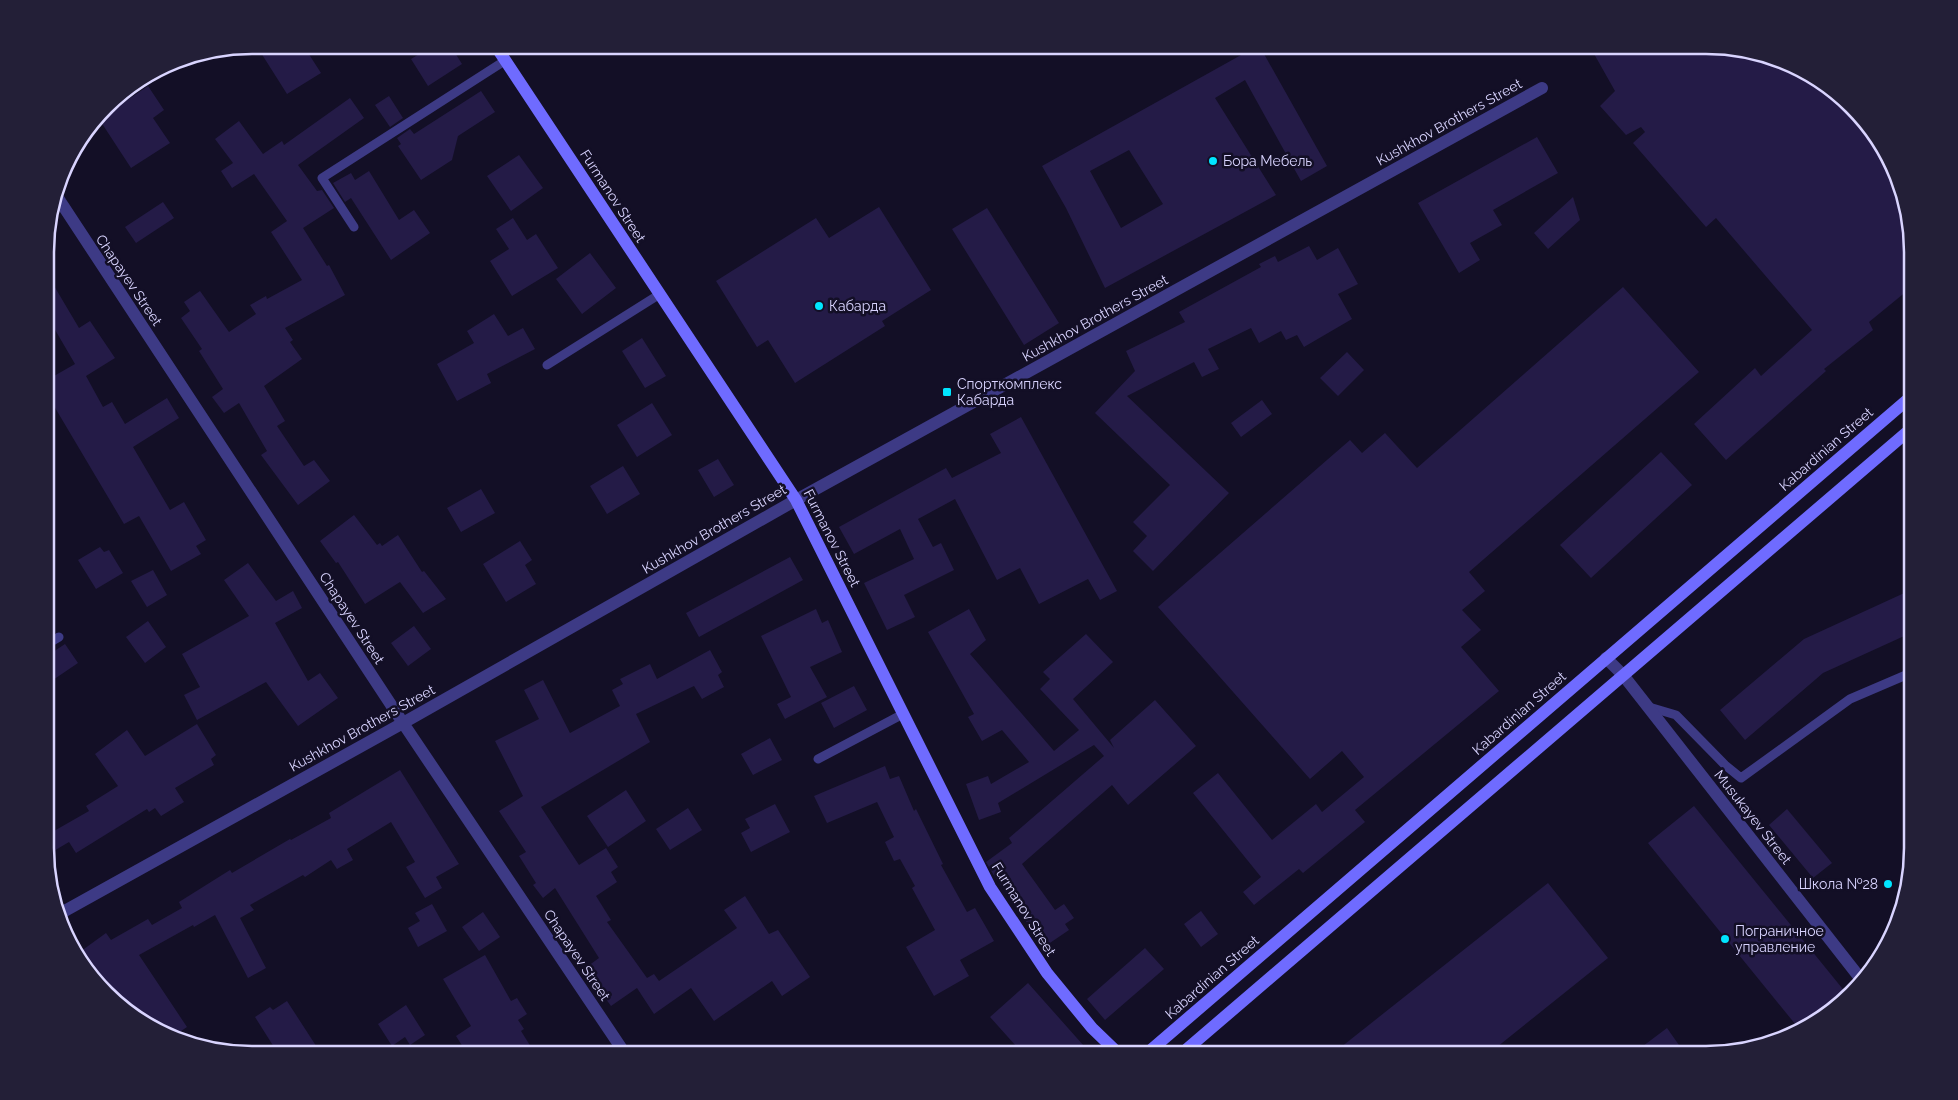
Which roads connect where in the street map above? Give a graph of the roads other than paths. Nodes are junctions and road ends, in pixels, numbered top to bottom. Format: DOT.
graph roads {
  1 [pos="502,54"];
  2 [pos="506,60"];
  3 [pos="1542,88"];
  4 [pos="61,203"];
  5 [pos="354,227"];
  6 [pos="660,294"];
  7 [pos="547,365"];
  8 [pos="1904,402"];
  9 [pos="1904,434"];
  10 [pos="796,500"];
  11 [pos="59,637"];
  12 [pos="54,640"];
  13 [pos="1606,658"];
  14 [pos="1623,675"];
  15 [pos="1904,675"];
  16 [pos="1647,706"];
  17 [pos="903,714"];
  18 [pos="403,723"];
  19 [pos="818,759"];
  20 [pos="64,911"];
  21 [pos="1858,975"];
  22 [pos="620,1046"];
  23 [pos="1111,1046"];
  24 [pos="1155,1046"];
  25 [pos="1195,1046"];
  1 -- 2 [label="main road, Furmanov Street"];
  2 -- 5 [label="lane"];
  2 -- 6 [label="main road, Furmanov Street"];
  3 -- 10 [label="street, Kushkhov Brothers Street"];
  4 -- 18 [label="street, Chapayev Street"];
  6 -- 7 [label="lane"];
  6 -- 10 [label="main road, Furmanov Street"];
  8 -- 13 [label="main road, Kabardinian Street"];
  9 -- 14 [label="main road"];
  10 -- 17 [label="main road, Furmanov Street"];
  10 -- 18 [label="street, Kushkhov Brothers Street"];
  11 -- 12 [label="lane"];
  13 -- 14 [label="street, Musukayev Street"];
  13 -- 24 [label="main road, Kabardinian Street"];
  14 -- 16 [label="street, Musukayev Street"];
  14 -- 25 [label="main road"];
  15 -- 16 [label="lane"];
  16 -- 21 [label="street, Musukayev Street"];
  17 -- 19 [label="lane"];
  17 -- 23 [label="main road, Furmanov Street"];
  18 -- 20 [label="street, Kushkhov Brothers Street"];
  18 -- 22 [label="street, Chapayev Street"];
}
